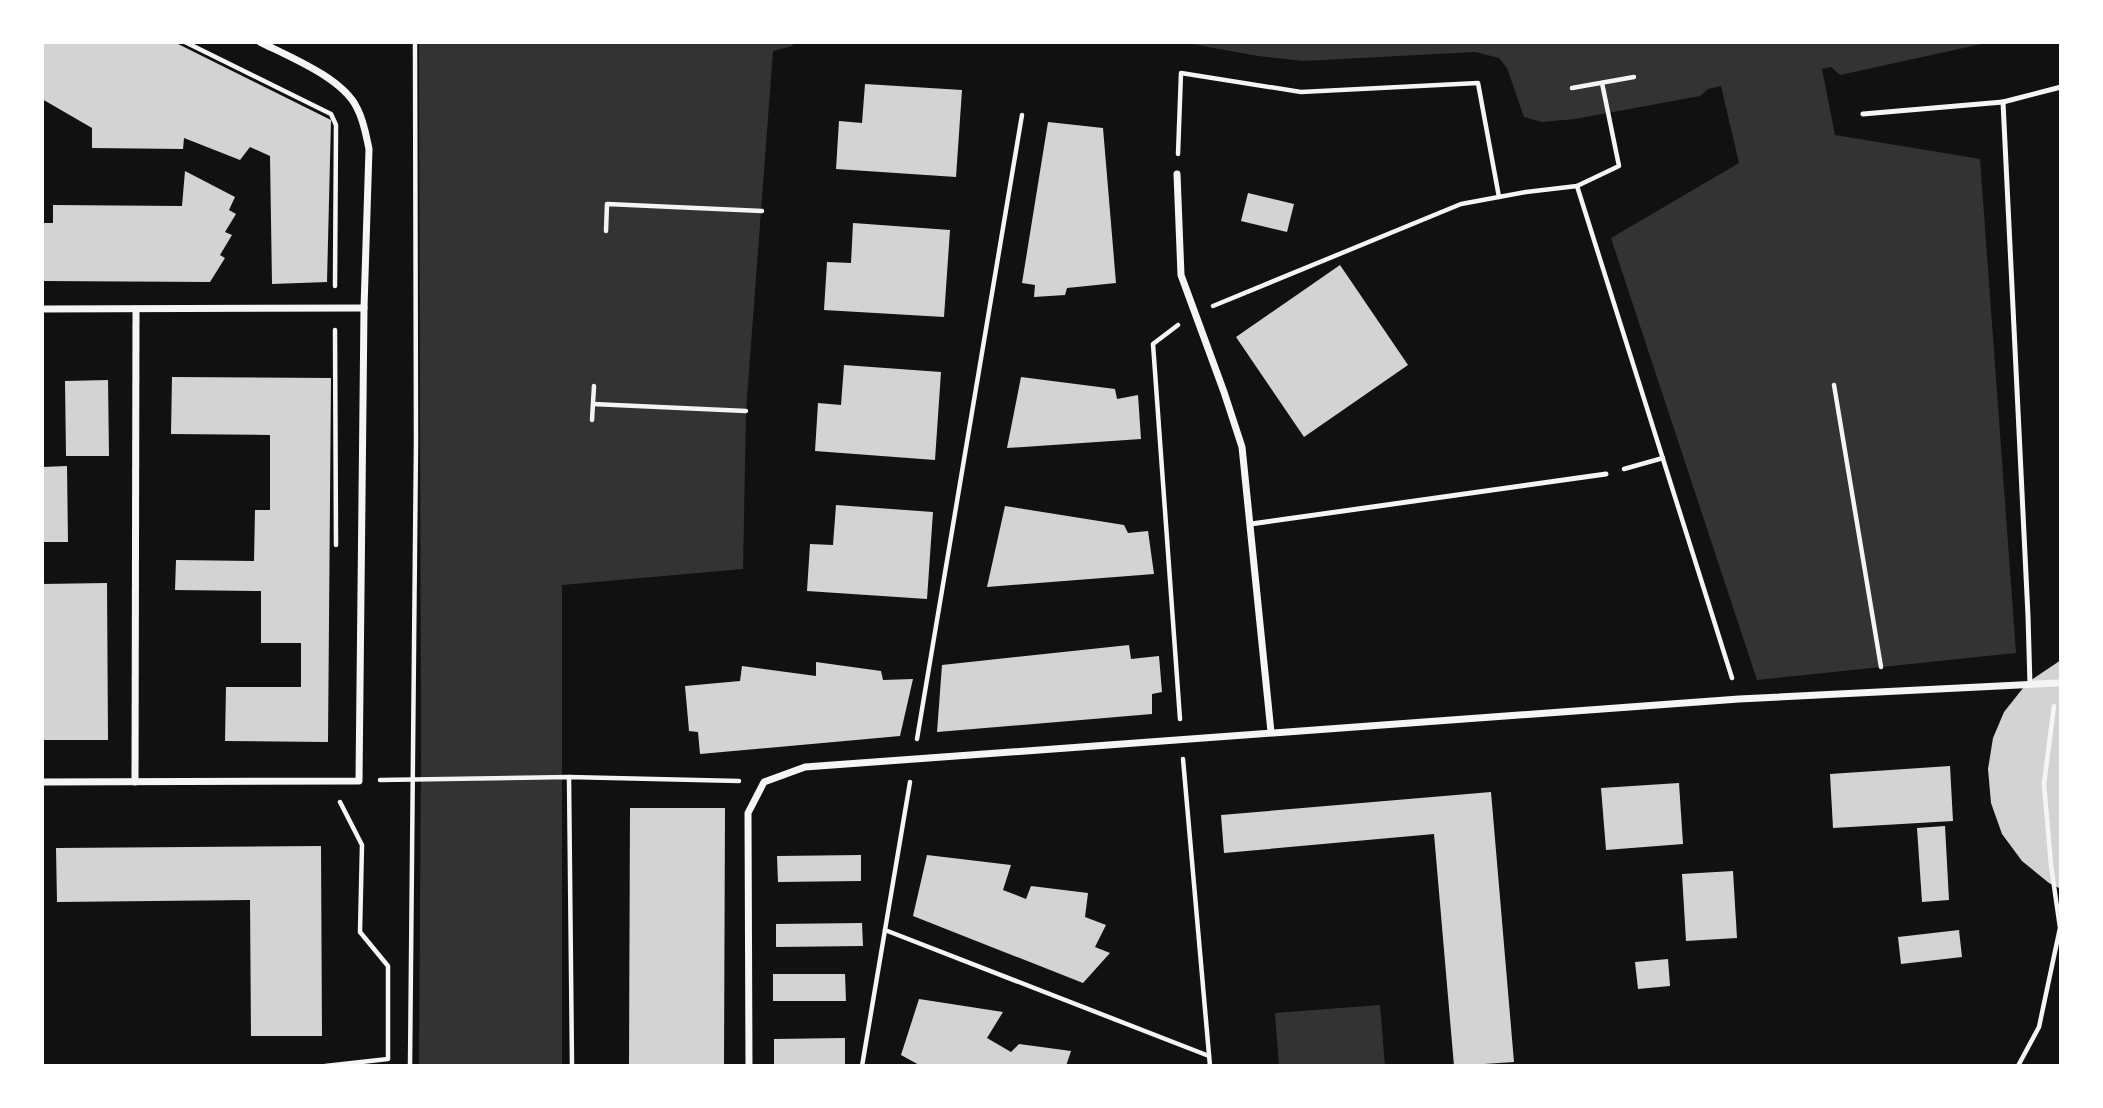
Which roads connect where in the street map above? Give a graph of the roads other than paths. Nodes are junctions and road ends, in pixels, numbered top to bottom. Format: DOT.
graph roads {
  1 [pos="260,42"];
  2 [pos="2061,87"];
  3 [pos="2003,102"];
  4 [pos="1863,114"];
  5 [pos="1177,174"];
  6 [pos="364,308"];
  7 [pos="42,309"];
  8 [pos="136,309"];
  9 [pos="1606,474"];
  10 [pos="1251,524"];
  11 [pos="2057,683"];
  12 [pos="2030,685"];
  13 [pos="1271,732"];
  14 [pos="42,782"];
  15 [pos="135,782"];
  16 [pos="749,1066"];
  1 -- 6 [label="street"];
  2 -- 3 [label="lane"];
  3 -- 4 [label="lane"];
  3 -- 12 [label="lane"];
  5 -- 10 [label="street"];
  6 -- 8 [label="street"];
  6 -- 15 [label="street"];
  7 -- 8 [label="street"];
  8 -- 15 [label="street"];
  9 -- 10 [label="lane"];
  10 -- 13 [label="street"];
  11 -- 12 [label="street"];
  12 -- 13 [label="street"];
  13 -- 16 [label="street"];
  14 -- 15 [label="street"];
}
